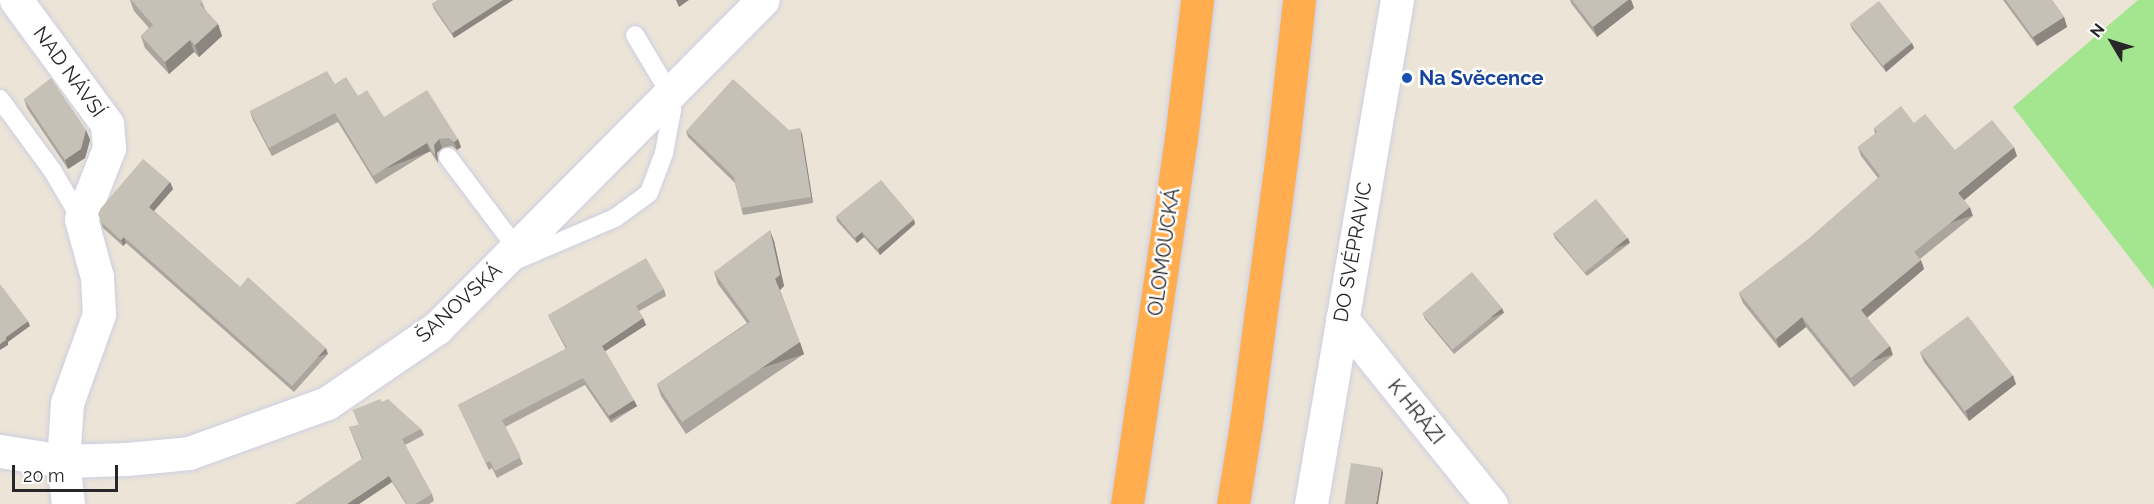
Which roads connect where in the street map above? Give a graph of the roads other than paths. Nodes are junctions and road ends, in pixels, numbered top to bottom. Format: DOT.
graph roads {
  1 [pos="16,0"];
  2 [pos="764,0"];
  3 [pos="1197,0"];
  4 [pos="1299,0"];
  5 [pos="1397,0"];
  6 [pos="635,34"];
  7 [pos="669,92"];
  8 [pos="0,99"];
  9 [pos="448,157"];
  10 [pos="81,219"];
  11 [pos="509,259"];
  12 [pos="1341,319"];
  13 [pos="0,451"];
  14 [pos="63,461"];
  15 [pos="68,504"];
  16 [pos="1127,504"];
  17 [pos="1233,504"];
  18 [pos="1311,504"];
  19 [pos="1491,504"];
  1 -- 10 [label="street, NAD NÁVSÍ"];
  2 -- 7 [label="street, ŠANOVSKÁ"];
  3 -- 16 [label="highway, OLOMOUCKÁ"];
  4 -- 17 [label="highway"];
  5 -- 12 [label="street, DO SVÉPRAVIC"];
  6 -- 7 [label="lane"];
  7 -- 11 [label="street, ŠANOVSKÁ"];
  7 -- 11 [label="lane"];
  8 -- 10 [label="lane"];
  9 -- 11 [label="lane"];
  10 -- 14 [label="street"];
  11 -- 14 [label="street, ŠANOVSKÁ"];
  12 -- 18 [label="street, DO SVÉPRAVIC"];
  12 -- 19 [label="street, K HRÁZI"];
  13 -- 14 [label="street, ŠANOVSKÁ"];
  14 -- 15 [label="street"];
}
